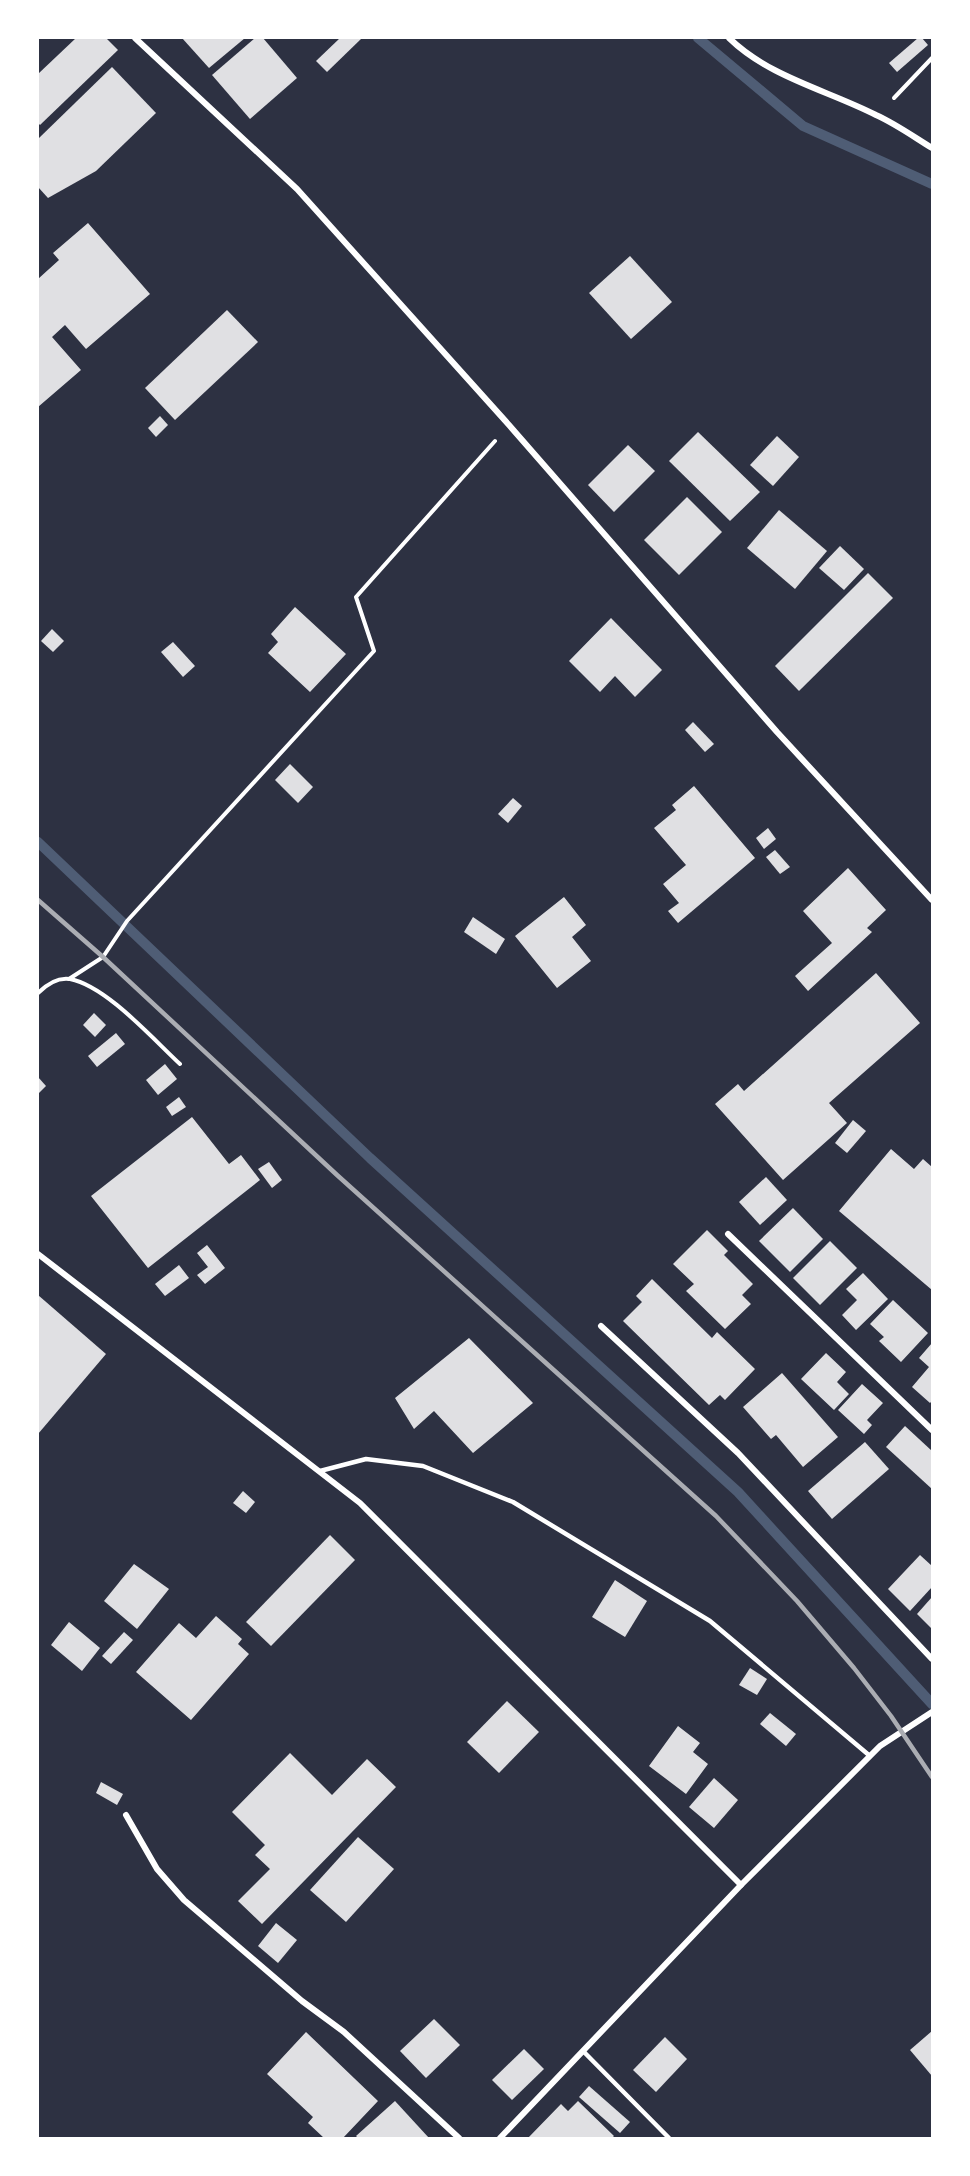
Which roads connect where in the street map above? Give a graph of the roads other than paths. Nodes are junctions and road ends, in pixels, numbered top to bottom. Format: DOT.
graph roads {
  1 [pos="135,38"];
  2 [pos="729,38"];
  3 [pos="933,148"];
  4 [pos="933,900"];
  5 [pos="728,1234"];
  6 [pos="38,1254"];
  7 [pos="601,1326"];
  8 [pos="933,1430"];
  9 [pos="320,1472"];
  10 [pos="933,1659"];
  11 [pos="933,1712"];
  12 [pos="870,1756"];
  13 [pos="126,1815"];
  14 [pos="741,1885"];
  15 [pos="583,2051"];
  16 [pos="459,2139"];
  17 [pos="500,2139"];
  18 [pos="669,2139"];
  1 -- 4 [label="street"];
  2 -- 3 [label="street"];
  5 -- 8 [label="street"];
  6 -- 9 [label="street"];
  7 -- 10 [label="street"];
  9 -- 12 [label="lane"];
  9 -- 14 [label="street"];
  11 -- 12 [label="street"];
  12 -- 14 [label="street"];
  13 -- 16 [label="street"];
  14 -- 15 [label="street"];
  15 -- 17 [label="street"];
  15 -- 18 [label="lane"];
}
